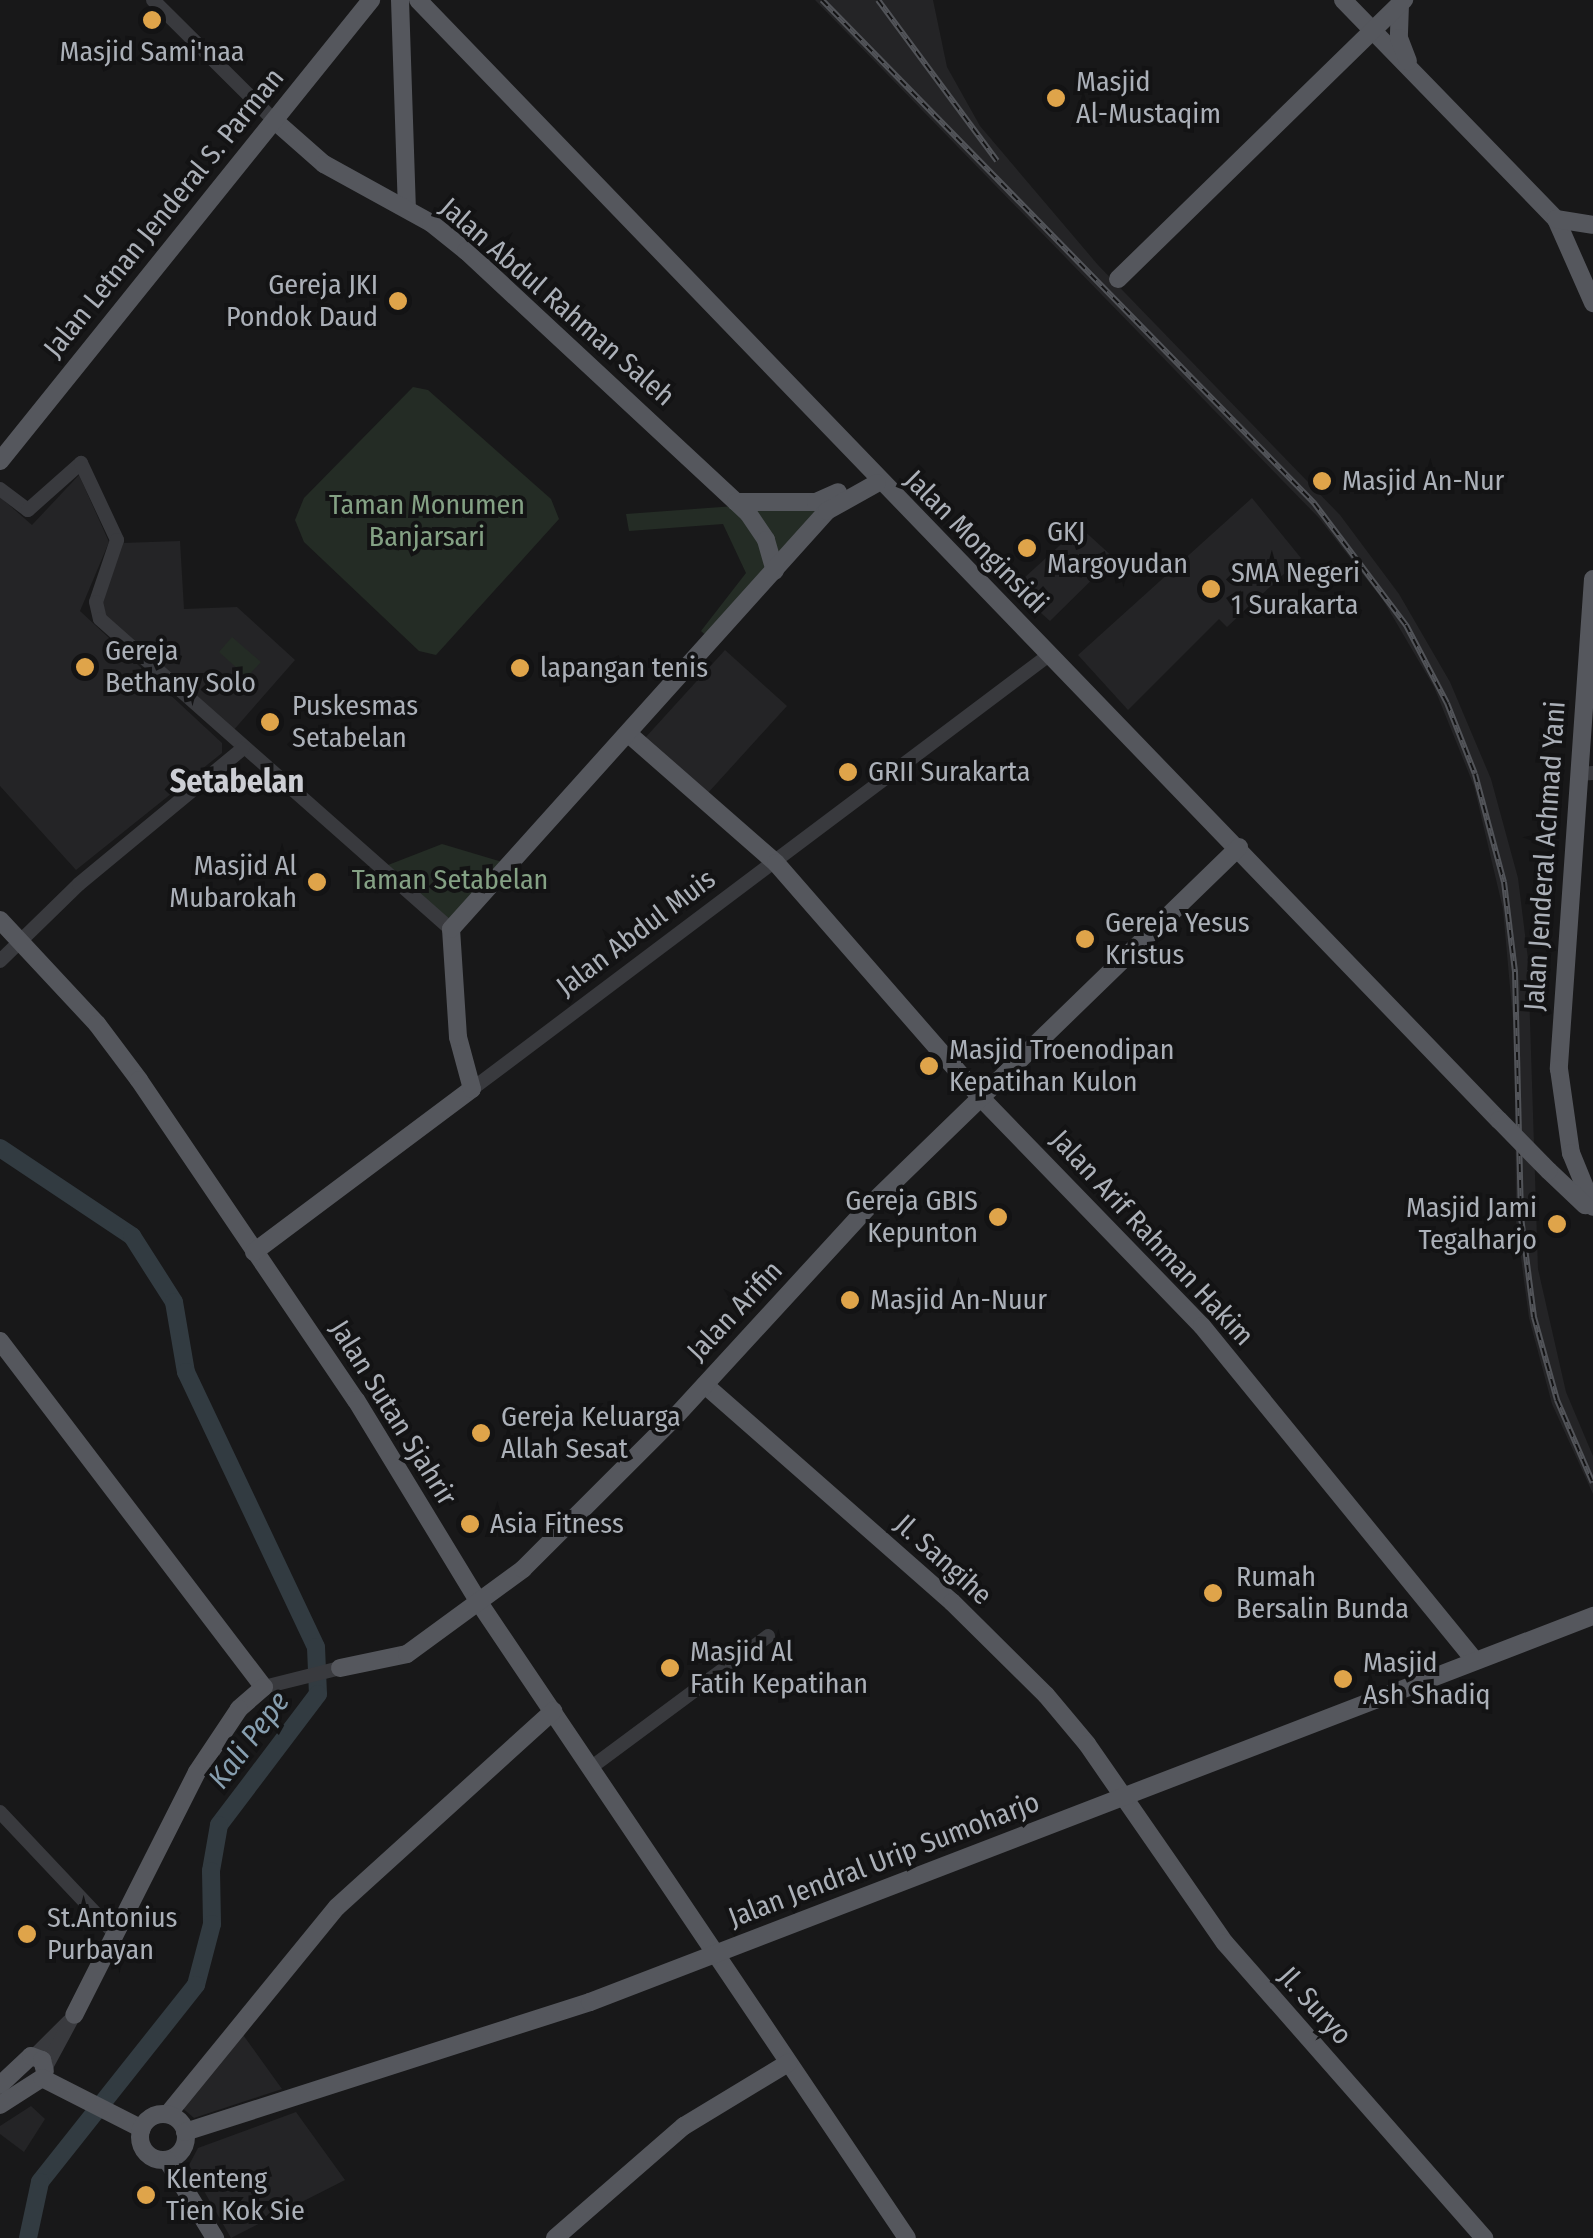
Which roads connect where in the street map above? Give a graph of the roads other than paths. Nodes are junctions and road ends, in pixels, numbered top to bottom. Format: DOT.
graph roads {
  1 [pos="153,0"];
  2 [pos="371,0"];
  3 [pos="397,0"];
  4 [pos="418,0"];
  5 [pos="1343,0"];
  6 [pos="1402,2"];
  7 [pos="1373,30"];
  8 [pos="1415,73"];
  9 [pos="275,121"];
  10 [pos="408,209"];
  11 [pos="1556,219"];
  12 [pos="1593,225"];
  13 [pos="1118,279"];
  14 [pos="1593,303"];
  15 [pos="0,461"];
  16 [pos="873,478"];
  17 [pos="0,489"];
  18 [pos="736,502"];
  19 [pos="824,506"];
  20 [pos="774,571"];
  21 [pos="1593,579"];
  22 [pos="1050,655"];
  23 [pos="631,736"];
  24 [pos="242,748"];
  25 [pos="1588,776"];
  26 [pos="1239,847"];
  27 [pos="776,863"];
  28 [pos="0,920"];
  29 [pos="451,930"];
  30 [pos="18,939"];
  31 [pos="0,961"];
  32 [pos="472,1089"];
  33 [pos="982,1099"];
  34 [pos="1570,1137"];
  35 [pos="1593,1184"];
  36 [pos="1593,1210"];
  37 [pos="254,1252"];
  38 [pos="0,1341"];
  39 [pos="705,1385"];
  40 [pos="480,1604"];
  41 [pos="1593,1616"];
  42 [pos="768,1636"];
  43 [pos="1475,1662"];
  44 [pos="340,1668"];
  45 [pos="264,1687"];
  46 [pos="554,1711"];
  47 [pos="593,1766"];
  48 [pos="1120,1798"];
  49 [pos="0,1812"];
  50 [pos="114,1933"];
  51 [pos="714,1955"];
  52 [pos="74,2014"];
  53 [pos="788,2064"];
  54 [pos="36,2070"];
  55 [pos="0,2085"];
  56 [pos="0,2105"];
  57 [pos="168,2114"];
  58 [pos="144,2126"];
  59 [pos="185,2132"];
  60 [pos="166,2160"];
  61 [pos="215,2238"];
  62 [pos="555,2238"];
  63 [pos="907,2238"];
  64 [pos="1484,2238"];
  1 -- 9 [label="street, Jalan Abdul Rahman Saleh"];
  2 -- 9 [label="main road, Jalan Letnan Jenderal S. Parman"];
  3 -- 10 [label="main road"];
  4 -- 16 [label="main road, Jalan Monginsidi"];
  5 -- 7 [label="main road"];
  6 -- 7 [label="main road"];
  6 -- 8 [label="main road"];
  7 -- 8 [label="main road"];
  7 -- 13 [label="main road"];
  8 -- 11 [label="main road"];
  9 -- 10 [label="main road, Jalan Abdul Rahman Saleh"];
  9 -- 15 [label="main road, Jalan Letnan Jenderal S. Parman"];
  10 -- 18 [label="main road, Jalan Abdul Rahman Saleh"];
  11 -- 12 [label="main road"];
  11 -- 14 [label="main road"];
  16 -- 19 [label="main road"];
  16 -- 22 [label="main road, Jalan Monginsidi"];
  17 -- 24 [label="street"];
  18 -- 19 [label="main road"];
  18 -- 20 [label="main road, Jalan Abdul Rahman Saleh"];
  19 -- 20 [label="main road"];
  20 -- 23 [label="main road"];
  21 -- 25 [label="main road, Jalan Jenderal Achmad Yani"];
  22 -- 26 [label="main road, Jalan Monginsidi"];
  22 -- 27 [label="street, Jalan Abdul Muis"];
  23 -- 27 [label="main road, Jalan Arif Rahman Hakim"];
  23 -- 29 [label="main road"];
  24 -- 29 [label="street"];
  24 -- 30 [label="street"];
  25 -- 34 [label="main road, Jalan Jenderal Achmad Yani"];
  26 -- 33 [label="main road, Jalan Arifin"];
  26 -- 36 [label="main road, Jalan Monginsidi, bridge"];
  27 -- 32 [label="street, Jalan Abdul Muis"];
  27 -- 33 [label="main road, Jalan Arif Rahman Hakim"];
  28 -- 30 [label="main road, Jalan Sutan Sjahrir"];
  29 -- 32 [label="main road"];
  30 -- 31 [label="street"];
  30 -- 37 [label="main road, Jalan Sutan Sjahrir"];
  32 -- 37 [label="main road, Jalan Abdul Muis"];
  33 -- 39 [label="main road, Jalan Arifin"];
  33 -- 43 [label="main road, Jalan Arif Rahman Hakim"];
  34 -- 35 [label="main road, Jalan Jenderal Achmad Yani"];
  34 -- 36 [label="main road, Jalan Jenderal Achmad Yani"];
  37 -- 40 [label="main road, Jalan Sutan Sjahrir"];
  38 -- 45 [label="main road"];
  39 -- 40 [label="main road, Jalan Arifin"];
  39 -- 48 [label="main road, Jl. Sangihe"];
  40 -- 44 [label="main road, Jalan Arifin"];
  40 -- 46 [label="main road, Jalan Sutan Sjahrir"];
  41 -- 43 [label="main road, Jalan Jendral Urip Sumoharjo"];
  42 -- 47 [label="street"];
  43 -- 48 [label="main road, Jalan Jendral Urip Sumoharjo"];
  44 -- 45 [label="street, Jalan Arifin"];
  45 -- 50 [label="main road"];
  46 -- 47 [label="main road, Jalan Sutan Sjahrir"];
  46 -- 57 [label="main road"];
  47 -- 51 [label="main road, Jalan Sutan Sjahrir"];
  48 -- 51 [label="main road, Jalan Jendral Urip Sumoharjo"];
  48 -- 64 [label="main road, Jl. Suryo"];
  49 -- 50 [label="street"];
  50 -- 52 [label="main road"];
  51 -- 53 [label="main road, Jalan Sutan Sjahrir"];
  51 -- 59 [label="main road, Jalan Jendral Urip Sumoharjo"];
  52 -- 54 [label="street"];
  53 -- 62 [label="main road"];
  53 -- 63 [label="main road, Jalan Sutan Sjahrir"];
  54 -- 55 [label="main road"];
  54 -- 56 [label="main road"];
  54 -- 58 [label="main road"];
  57 -- 58 [label="main road"];
  57 -- 59 [label="main road"];
  58 -- 60 [label="main road"];
  59 -- 60 [label="main road"];
  60 -- 61 [label="main road"];
}
